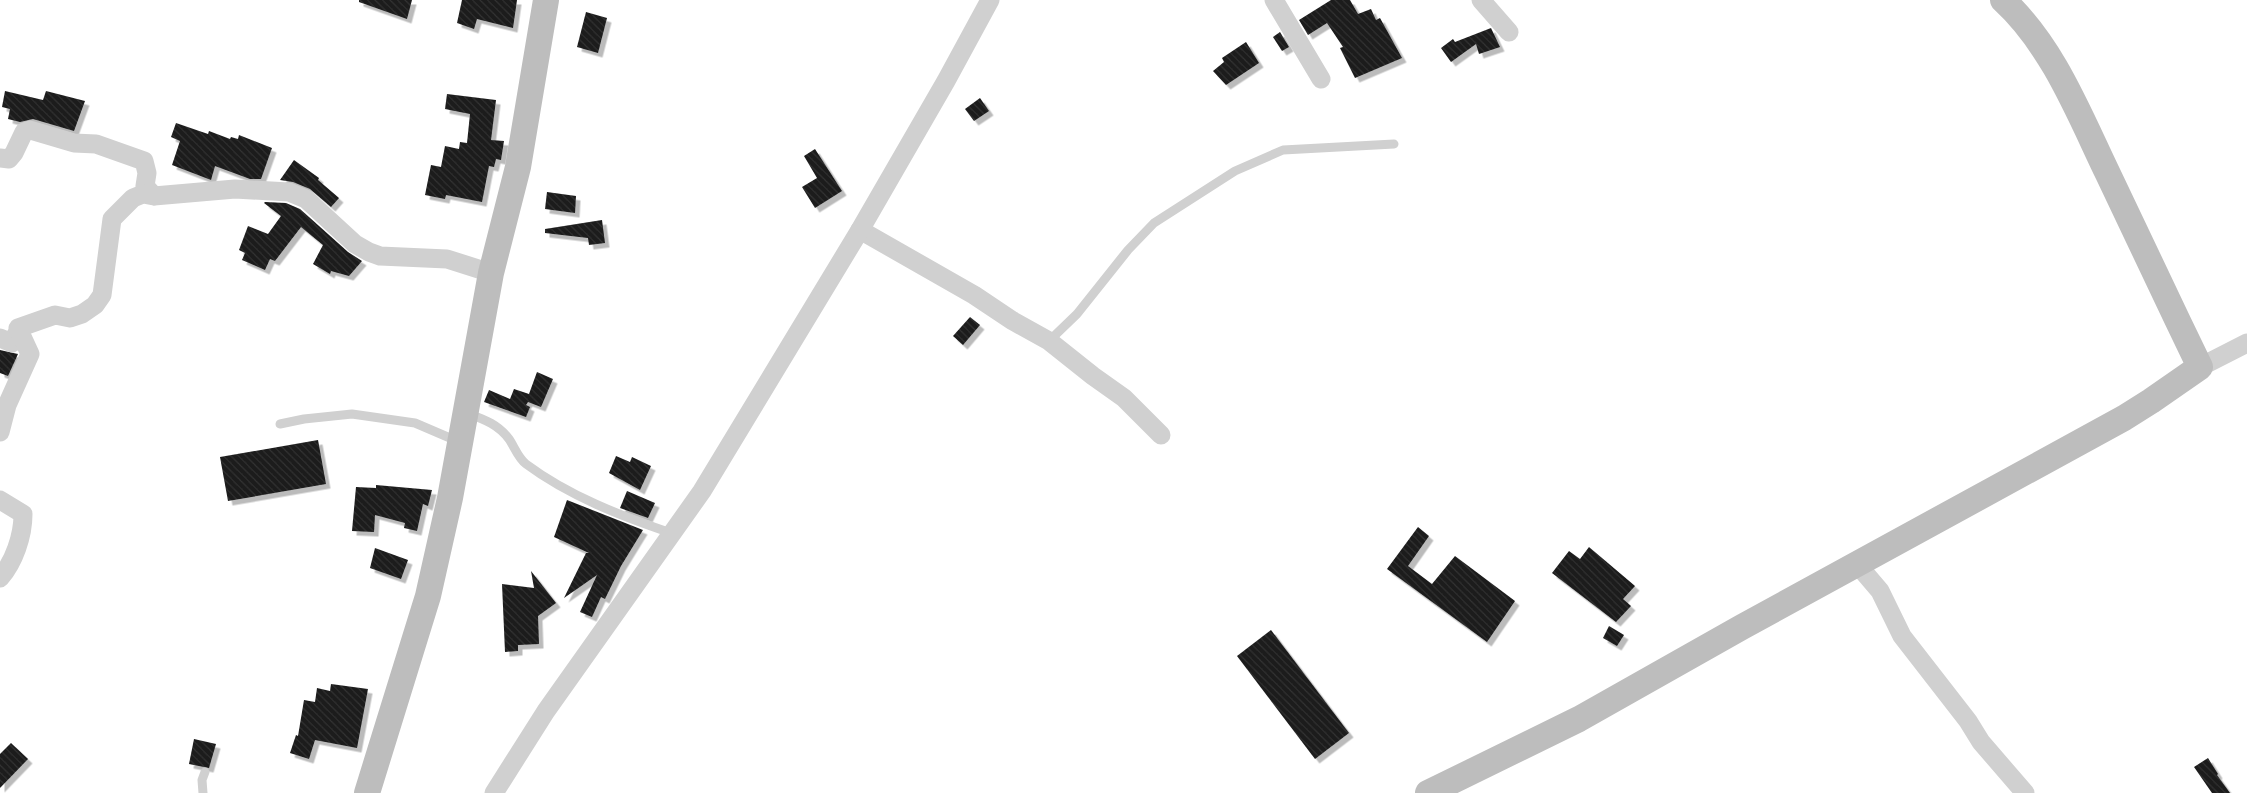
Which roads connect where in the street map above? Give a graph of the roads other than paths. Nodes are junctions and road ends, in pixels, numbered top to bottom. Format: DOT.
graph roads {
  1 [pos="546,0"];
  2 [pos="990,0"];
  3 [pos="1274,0"];
  4 [pos="1481,0"];
  5 [pos="2003,0"];
  6 [pos="1509,32"];
  7 [pos="1321,79"];
  8 [pos="1394,144"];
  9 [pos="0,158"];
  10 [pos="154,196"];
  11 [pos="860,230"];
  12 [pos="492,273"];
  13 [pos="20,334"];
  14 [pos="0,338"];
  15 [pos="1049,340"];
  16 [pos="2247,342"];
  17 [pos="2200,367"];
  18 [pos="465,412"];
  19 [pos="280,424"];
  20 [pos="0,432"];
  21 [pos="1161,435"];
  22 [pos="460,442"];
  23 [pos="0,500"];
  24 [pos="671,533"];
  25 [pos="1857,564"];
  26 [pos="0,578"];
  27 [pos="205,772"];
  28 [pos="203,793"];
  29 [pos="368,793"];
  30 [pos="494,793"];
  31 [pos="1428,793"];
  32 [pos="2025,793"];
  1 -- 12 [label="street"];
  2 -- 11 [label="street"];
  3 -- 7 [label="street"];
  4 -- 6 [label="street"];
  5 -- 17 [label="street"];
  8 -- 15 [label="lane"];
  9 -- 10 [label="street"];
  10 -- 12 [label="street"];
  10 -- 13 [label="street"];
  11 -- 15 [label="street"];
  11 -- 24 [label="street"];
  12 -- 18 [label="street"];
  13 -- 14 [label="street"];
  13 -- 20 [label="street"];
  15 -- 21 [label="street"];
  16 -- 17 [label="street"];
  17 -- 25 [label="street"];
  18 -- 22 [label="street"];
  18 -- 24 [label="lane"];
  19 -- 22 [label="lane"];
  22 -- 29 [label="street"];
  23 -- 26 [label="street"];
  24 -- 30 [label="street"];
  25 -- 31 [label="street"];
  25 -- 32 [label="street"];
  27 -- 28 [label="lane"];
}
